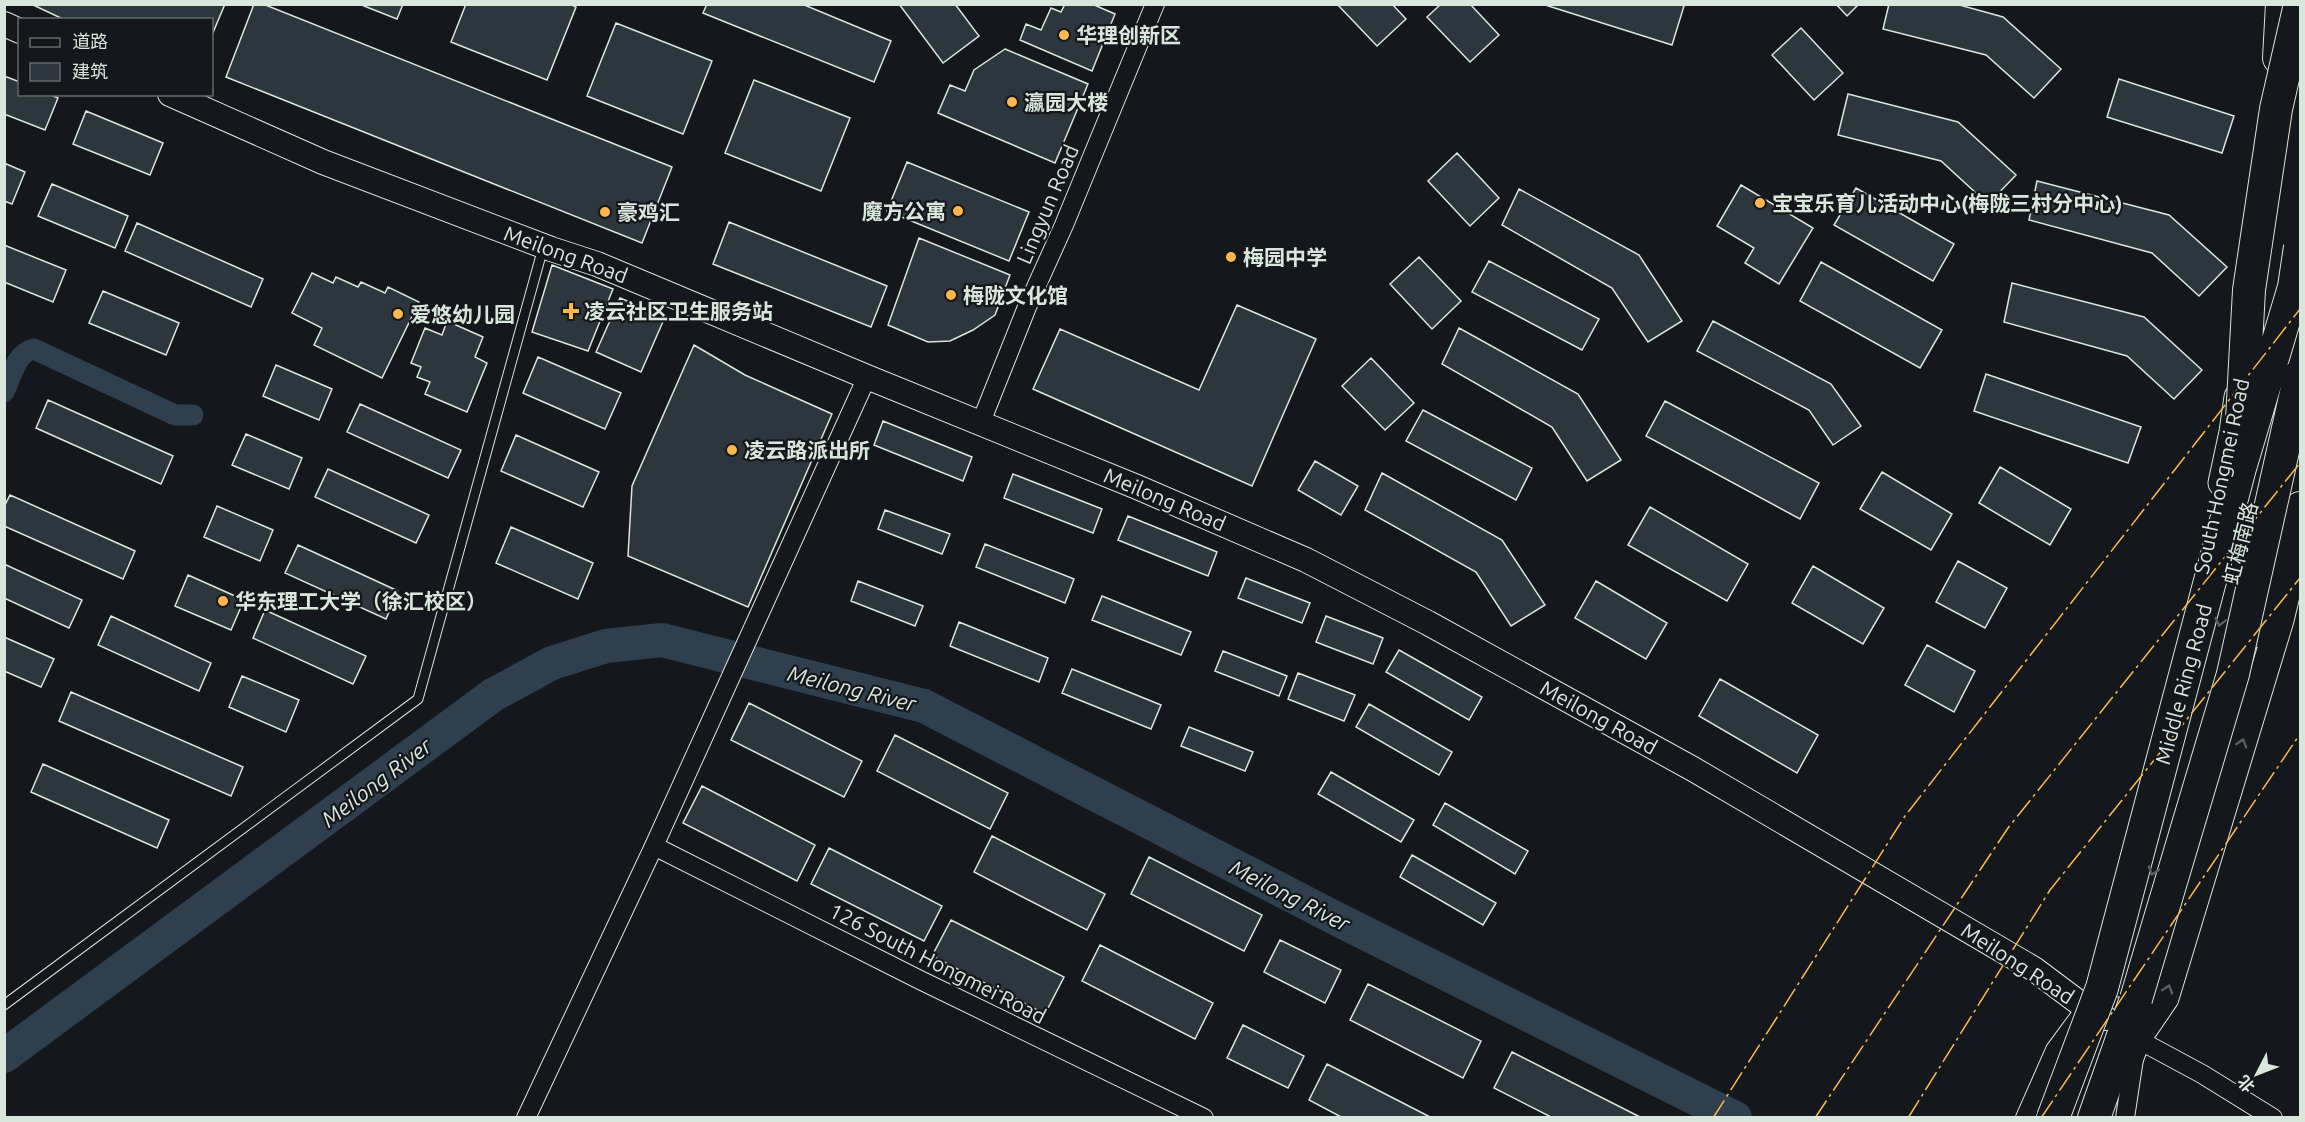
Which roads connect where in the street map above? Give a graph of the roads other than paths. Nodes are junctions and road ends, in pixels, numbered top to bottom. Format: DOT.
graph roads {
  1 [pos="1155,4"];
  2 [pos="2282,4"];
  3 [pos="2299,4"];
  4 [pos="4,24"];
  5 [pos="18,30"];
  6 [pos="174,96"];
  7 [pos="2276,109"];
  8 [pos="2301,235"];
  9 [pos="543,246"];
  10 [pos="2301,247"];
  11 [pos="2301,375"];
  12 [pos="867,377"];
  13 [pos="2301,396"];
  14 [pos="981,422"];
  15 [pos="2233,432"];
  16 [pos="2284,453"];
  17 [pos="2240,468"];
  18 [pos="2301,508"];
  19 [pos="2301,535"];
  20 [pos="2301,598"];
  21 [pos="2280,620"];
  22 [pos="2234,674"];
  23 [pos="2232,779"];
  24 [pos="2178,792"];
  25 [pos="2138,832"];
  26 [pos="2183,834"];
  27 [pos="654,846"];
  28 [pos="4,1005"];
  29 [pos="2095,1013"];
  30 [pos="2137,1039"];
  31 [pos="526,1118"];
  32 [pos="1204,1118"];
  33 [pos="2025,1118"];
  34 [pos="2053,1118"];
  35 [pos="2070,1118"];
  36 [pos="2094,1118"];
  37 [pos="2109,1118"];
  38 [pos="2125,1118"];
  39 [pos="2273,1118"];
  1 -- 14 [label="street, Lingyun Road"];
  2 -- 7 [label="highway, bridge"];
  3 -- 7 [label="highway, bridge"];
  3 -- 15 [label="main road, South Hongmei Road"];
  4 -- 5 [label="street"];
  6 -- 9 [label="street, Meilong Road"];
  7 -- 17 [label="highway, bridge"];
  8 -- 16 [label="main road, 虹梅南路"];
  9 -- 12 [label="street, Meilong Road"];
  9 -- 28 [label="lane"];
  10 -- 17 [label="highway, Middle Ring Road, bridge"];
  11 -- 22 [label="highway, Middle Ring Road, bridge"];
  12 -- 14 [label="street, Meilong Road"];
  12 -- 27 [label="street"];
  13 -- 16 [label="main road"];
  14 -- 29 [label="street, Meilong Road"];
  15 -- 16 [label="street"];
  15 -- 25 [label="main road, South Hongmei Road"];
  16 -- 24 [label="main road, 虹梅南路, one-way"];
  16 -- 26 [label="main road"];
  17 -- 34 [label="highway, Middle Ring Road, bridge"];
  18 -- 22 [label="highway, bridge"];
  19 -- 21 [label="main road"];
  20 -- 21 [label="main road"];
  23 -- 21 [label="main road, one-way"];
  22 -- 36 [label="highway, Middle Ring Road, bridge"];
  23 -- 26 [label="main road"];
  30 -- 23 [label="main road, one-way"];
  24 -- 25 [label="main road"];
  24 -- 29 [label="main road, 虹梅南路, one-way"];
  25 -- 29 [label="main road, South Hongmei Road"];
  26 -- 30 [label="main road"];
  27 -- 31 [label="street"];
  27 -- 32 [label="street, 126 South Hongmei Road"];
  29 -- 33 [label="street"];
  29 -- 35 [label="main road, South Hongmei Road"];
  30 -- 37 [label="main road"];
  30 -- 38 [label="street"];
  30 -- 39 [label="street"];
}
